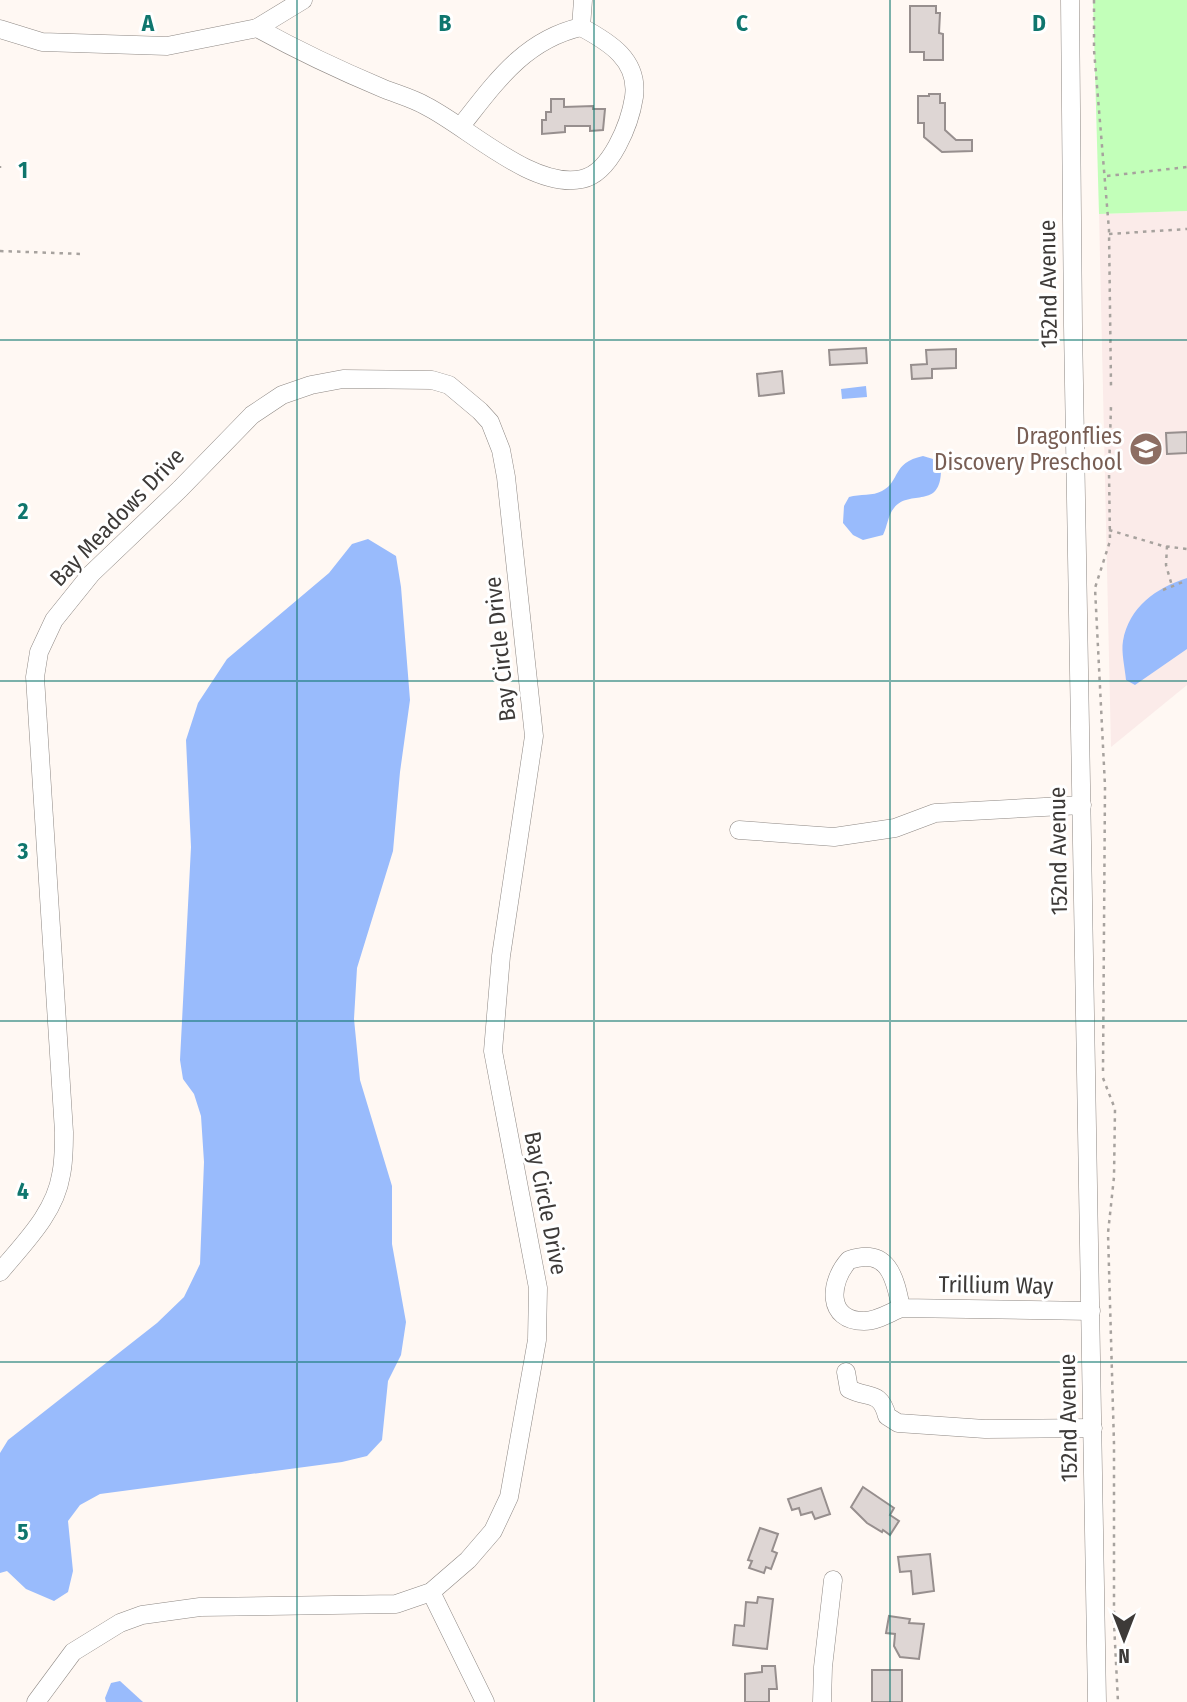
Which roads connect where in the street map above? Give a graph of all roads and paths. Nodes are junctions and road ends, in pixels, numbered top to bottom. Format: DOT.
graph roads {
  1 [pos="303,0"];
  2 [pos="583,0"];
  3 [pos="1070,0"];
  4 [pos="1094,0"];
  5 [pos="581,27"];
  6 [pos="257,28"];
  7 [pos="0,29"];
  8 [pos="461,126"];
  9 [pos="1187,167"];
  10 [pos="1106,176"];
  11 [pos="1187,229"];
  12 [pos="1109,234"];
  13 [pos="0,251"];
  14 [pos="82,254"];
  15 [pos="449,385"];
  16 [pos="1111,386"];
  17 [pos="1111,406"];
  18 [pos="1109,530"];
  19 [pos="1167,546"];
  20 [pos="1187,549"];
  21 [pos="1183,582"];
  22 [pos="1172,586"];
  23 [pos="1163,590"];
  24 [pos="1082,805"];
  25 [pos="739,830"];
  26 [pos="0,1272"];
  27 [pos="901,1308"];
  28 [pos="1091,1311"];
  29 [pos="846,1372"];
  30 [pos="1093,1428"];
  31 [pos="833,1580"];
  32 [pos="431,1592"];
  33 [pos="36,1702"];
  34 [pos="485,1702"];
  35 [pos="822,1702"];
  36 [pos="1097,1702"];
  37 [pos="1118,1702"];
  1 -- 6 [label="street"];
  2 -- 5 [label="street"];
  3 -- 24 [label="street, 152nd Avenue"];
  4 -- 10 [label="path"];
  5 -- 8 [label="street"];
  5 -- 8 [label="street"];
  6 -- 7 [label="street"];
  6 -- 8 [label="street"];
  9 -- 10 [label="path"];
  10 -- 12 [label="path"];
  11 -- 12 [label="path"];
  12 -- 16 [label="path"];
  13 -- 14 [label="path"];
  15 -- 26 [label="street, Bay Meadows Drive"];
  15 -- 32 [label="street, Bay Circle Drive"];
  17 -- 18 [label="path"];
  18 -- 19 [label="path"];
  18 -- 37 [label="path"];
  19 -- 20 [label="path"];
  19 -- 22 [label="path"];
  21 -- 22 [label="path"];
  22 -- 23 [label="path"];
  24 -- 25 [label="street"];
  24 -- 28 [label="street, 152nd Avenue"];
  27 -- 28 [label="street, Trillium Way"];
  28 -- 30 [label="street, 152nd Avenue"];
  29 -- 30 [label="street"];
  30 -- 36 [label="street, 152nd Avenue"];
  31 -- 35 [label="street"];
  32 -- 33 [label="street, Bay Circle Drive"];
  32 -- 34 [label="street"];
}
